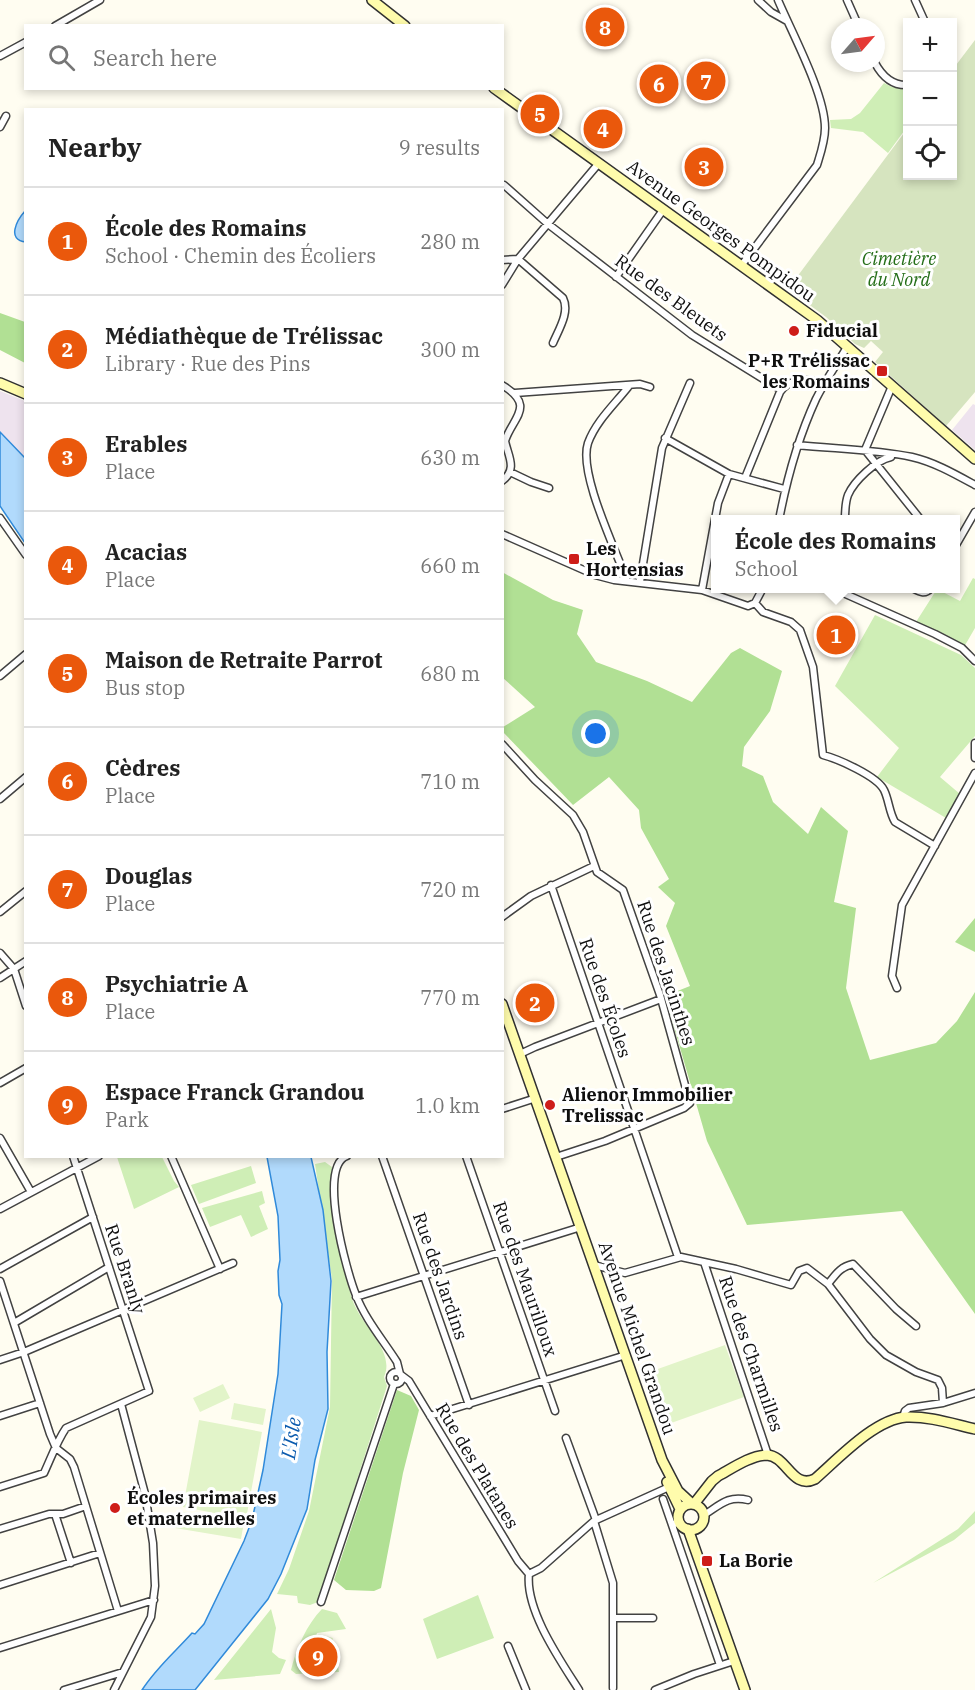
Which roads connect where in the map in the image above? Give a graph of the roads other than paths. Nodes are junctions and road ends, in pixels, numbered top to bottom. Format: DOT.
graph roads {
  1 [pos="100,0"];
  2 [pos="364,0"];
  3 [pos="372,0"];
  4 [pos="758,0"];
  5 [pos="778,0"];
  6 [pos="847,0"];
  7 [pos="915,0"];
  8 [pos="395,18"];
  9 [pos="855,18"];
  10 [pos="923,18"];
  11 [pos="787,21"];
  12 [pos="58,24"];
  13 [pos="402,24"];
  14 [pos="24,43"];
  15 [pos="0,56"];
  16 [pos="880,72"];
  17 [pos="903,84"];
  18 [pos="497,90"];
  19 [pos="6,116"];
  20 [pos="0,128"];
  21 [pos="599,163"];
  22 [pos="504,185"];
  23 [pos="663,210"];
  24 [pos="548,224"];
  25 [pos="518,259"];
  26 [pos="504,260"];
  27 [pos="741,266"];
  28 [pos="616,277"];
  29 [pos="504,282"];
  30 [pos="553,344"];
  31 [pos="847,347"];
  32 [pos="826,381"];
  33 [pos="0,383"];
  34 [pos="690,383"];
  35 [pos="504,386"];
  36 [pos="629,386"];
  37 [pos="892,386"];
  38 [pos="650,387"];
  39 [pos="781,390"];
  40 [pos="24,393"];
  41 [pos="515,393"];
  42 [pos="665,438"];
  43 [pos="504,441"];
  44 [pos="797,445"];
  45 [pos="866,450"];
  46 [pos="895,455"];
  47 [pos="975,459"];
  48 [pos="877,464"];
  49 [pos="510,472"];
  50 [pos="729,474"];
  51 [pos="745,478"];
  52 [pos="504,479"];
  53 [pos="975,485"];
  54 [pos="549,488"];
  55 [pos="784,489"];
  56 [pos="975,512"];
  57 [pos="716,515"];
  58 [pos="780,515"];
  59 [pos="845,515"];
  60 [pos="918,515"];
  61 [pos="0,518"];
  62 [pos="504,535"];
  63 [pos="960,538"];
  64 [pos="711,542"];
  65 [pos="24,552"];
  66 [pos="706,569"];
  67 [pos="711,570"];
  68 [pos="627,581"];
  69 [pos="640,582"];
  70 [pos="702,590"];
  71 [pos="760,593"];
  72 [pos="843,593"];
  73 [pos="755,603"];
  74 [pos="24,656"];
  75 [pos="975,662"];
  76 [pos="0,676"];
  77 [pos="975,743"];
  78 [pos="504,746"];
  79 [pos="975,758"];
  80 [pos="975,773"];
  81 [pos="24,779"];
  82 [pos="0,799"];
  83 [pos="935,846"];
  84 [pos="594,866"];
  85 [pos="551,885"];
  86 [pos="24,893"];
  87 [pos="0,912"];
  88 [pos="504,916"];
  89 [pos="0,953"];
  90 [pos="24,962"];
  91 [pos="14,969"];
  92 [pos="0,978"];
  93 [pos="897,988"];
  94 [pos="661,999"];
  95 [pos="24,1000"];
  96 [pos="504,1010"];
  97 [pos="598,1023"];
  98 [pos="520,1054"];
  99 [pos="24,1069"];
  100 [pos="0,1083"];
  101 [pos="536,1098"];
  102 [pos="504,1107"];
  103 [pos="634,1129"];
  104 [pos="0,1138"];
  105 [pos="556,1157"];
  106 [pos="74,1158"];
  107 [pos="95,1158"];
  108 [pos="172,1158"];
  109 [pos="344,1158"];
  110 [pos="383,1158"];
  111 [pos="467,1158"];
  112 [pos="77,1168"];
  113 [pos="31,1192"];
  114 [pos="0,1209"];
  115 [pos="93,1217"];
  116 [pos="581,1227"];
  117 [pos="500,1252"];
  118 [pos="678,1257"];
  119 [pos="704,1262"];
  120 [pos="233,1263"];
  121 [pos="594,1265"];
  122 [pos="109,1267"];
  123 [pos="0,1269"];
  124 [pos="220,1269"];
  125 [pos="424,1276"];
  126 [pos="0,1281"];
  127 [pos="828,1284"];
  128 [pos="356,1297"];
  129 [pos="8,1305"];
  130 [pos="0,1308"];
  131 [pos="123,1310"];
  132 [pos="14,1323"];
  133 [pos="916,1326"];
  134 [pos="24,1352"];
  135 [pos="626,1355"];
  136 [pos="0,1360"];
  137 [pos="398,1378"];
  138 [pos="545,1381"];
  139 [pos="975,1393"];
  140 [pos="40,1403"];
  141 [pos="943,1403"];
  142 [pos="121,1404"];
  143 [pos="469,1405"];
  144 [pos="555,1411"];
  145 [pos="0,1416"];
  146 [pos="430,1416"];
  147 [pos="903,1417"];
  148 [pos="975,1429"];
  149 [pos="566,1438"];
  150 [pos="56,1448"];
  151 [pos="768,1455"];
  152 [pos="662,1460"];
  153 [pos="0,1487"];
  154 [pos="668,1494"];
  155 [pos="748,1500"];
  156 [pos="694,1505"];
  157 [pos="86,1506"];
  158 [pos="680,1509"];
  159 [pos="55,1514"];
  160 [pos="595,1520"];
  161 [pos="675,1523"];
  162 [pos="0,1529"];
  163 [pos="693,1529"];
  164 [pos="100,1553"];
  165 [pos="71,1563"];
  166 [pos="529,1574"];
  167 [pos="0,1585"];
  168 [pos="154,1600"];
  169 [pos="321,1602"];
  170 [pos="118,1611"];
  171 [pos="613,1618"];
  172 [pos="653,1618"];
  173 [pos="508,1646"];
  174 [pos="0,1648"];
  175 [pos="734,1661"];
  176 [pos="720,1665"];
  177 [pos="123,1672"];
  178 [pos="613,1689"];
  179 [pos="64,1690"];
  180 [pos="114,1690"];
  181 [pos="526,1690"];
  182 [pos="579,1690"];
  183 [pos="655,1690"];
  184 [pos="746,1690"];
  1 -- 12 [label="street"];
  2 -- 8 [label="main road"];
  3 -- 8 [label="main road"];
  4 -- 11 [label="street"];
  5 -- 11 [label="street"];
  6 -- 9 [label="street"];
  7 -- 10 [label="street"];
  8 -- 13 [label="main road"];
  11 -- 27 [label="street"];
  14 -- 15 [label="street"];
  16 -- 17 [label="street"];
  18 -- 21 [label="main road, Avenue Georges Pompidou"];
  19 -- 20 [label="street"];
  21 -- 23 [label="main road, Avenue Georges Pompidou"];
  21 -- 24 [label="street"];
  22 -- 24 [label="street, Rue des Bleuets"];
  23 -- 27 [label="main road, Avenue Georges Pompidou"];
  23 -- 28 [label="street"];
  24 -- 25 [label="street"];
  24 -- 28 [label="street, Rue des Bleuets"];
  25 -- 26 [label="street"];
  25 -- 29 [label="street"];
  25 -- 30 [label="street"];
  27 -- 31 [label="main road, Avenue Georges Pompidou"];
  28 -- 39 [label="street, Rue des Bleuets"];
  31 -- 32 [label="street"];
  31 -- 37 [label="main road, Avenue Georges Pompidou"];
  32 -- 39 [label="street"];
  32 -- 44 [label="street"];
  33 -- 40 [label="main road"];
  34 -- 42 [label="street"];
  35 -- 41 [label="street"];
  36 -- 38 [label="street"];
  36 -- 41 [label="street"];
  36 -- 68 [label="street"];
  37 -- 45 [label="street"];
  37 -- 47 [label="main road, Avenue Georges Pompidou"];
  39 -- 51 [label="street"];
  41 -- 43 [label="street"];
  42 -- 50 [label="street"];
  42 -- 69 [label="street"];
  43 -- 49 [label="street"];
  44 -- 45 [label="street"];
  44 -- 55 [label="street"];
  45 -- 46 [label="street"];
  45 -- 48 [label="street"];
  46 -- 48 [label="street"];
  46 -- 53 [label="street"];
  48 -- 59 [label="street"];
  48 -- 60 [label="street"];
  49 -- 52 [label="street"];
  49 -- 54 [label="street"];
  50 -- 51 [label="street"];
  50 -- 57 [label="street"];
  51 -- 55 [label="street"];
  55 -- 58 [label="street"];
  56 -- 63 [label="street"];
  61 -- 65 [label="street"];
  62 -- 68 [label="street"];
  64 -- 66 [label="street"];
  66 -- 67 [label="street"];
  66 -- 70 [label="street"];
  68 -- 69 [label="street"];
  69 -- 70 [label="street"];
  70 -- 73 [label="street"];
  71 -- 73 [label="street"];
  72 -- 75 [label="street"];
  73 -- 83 [label="street"];
  74 -- 76 [label="street"];
  77 -- 79 [label="street"];
  78 -- 84 [label="street"];
  80 -- 83 [label="street"];
  81 -- 82 [label="street"];
  83 -- 93 [label="street"];
  84 -- 85 [label="street"];
  84 -- 94 [label="street, Rue des Jacinthes"];
  85 -- 88 [label="street"];
  85 -- 97 [label="street, Rue des Écoles"];
  86 -- 87 [label="street"];
  89 -- 91 [label="street"];
  90 -- 91 [label="street"];
  91 -- 92 [label="street"];
  91 -- 95 [label="street"];
  94 -- 97 [label="street"];
  94 -- 103 [label="street, Rue des Jacinthes"];
  96 -- 98 [label="main road, Avenue Michel Grandou"];
  97 -- 98 [label="street"];
  97 -- 103 [label="street, Rue des Écoles"];
  98 -- 101 [label="main road, Avenue Michel Grandou"];
  99 -- 100 [label="street"];
  101 -- 102 [label="street"];
  101 -- 105 [label="main road, Avenue Michel Grandou"];
  103 -- 105 [label="street"];
  103 -- 118 [label="street, Rue des Écoles"];
  104 -- 113 [label="street"];
  105 -- 116 [label="main road, Avenue Michel Grandou"];
  106 -- 112 [label="street, Rue Branly"];
  107 -- 112 [label="street"];
  108 -- 124 [label="street"];
  109 -- 128 [label="street"];
  110 -- 125 [label="street, Rue des Jardins"];
  111 -- 117 [label="street, Rue des Maurilloux"];
  112 -- 113 [label="street"];
  112 -- 115 [label="street, Rue Branly"];
  113 -- 114 [label="street"];
  115 -- 122 [label="street, Rue Branly"];
  115 -- 123 [label="street"];
  116 -- 117 [label="street"];
  116 -- 121 [label="main road, Avenue Michel Grandou"];
  117 -- 125 [label="street"];
  117 -- 138 [label="street, Rue des Maurilloux"];
  118 -- 119 [label="street"];
  118 -- 121 [label="street"];
  119 -- 127 [label="street"];
  119 -- 151 [label="street, Rue des Charmilles"];
  120 -- 124 [label="street"];
  121 -- 135 [label="main road, Avenue Michel Grandou"];
  122 -- 131 [label="street, Rue Branly"];
  122 -- 132 [label="street"];
  124 -- 131 [label="street"];
  125 -- 128 [label="street"];
  125 -- 143 [label="street, Rue des Jardins"];
  126 -- 129 [label="street"];
  127 -- 133 [label="street"];
  127 -- 141 [label="street"];
  128 -- 137 [label="street"];
  129 -- 130 [label="street"];
  129 -- 132 [label="street"];
  131 -- 134 [label="street"];
  131 -- 142 [label="street, Rue Branly"];
  132 -- 134 [label="street"];
  134 -- 136 [label="street"];
  134 -- 140 [label="street"];
  135 -- 138 [label="street"];
  135 -- 152 [label="main road, Avenue Michel Grandou"];
  137 -- 146 [label="street, Rue des Platanes"];
  137 -- 169 [label="street"];
  138 -- 143 [label="street"];
  138 -- 144 [label="street, Rue des Maurilloux"];
  139 -- 141 [label="street"];
  140 -- 145 [label="street"];
  140 -- 150 [label="street"];
  141 -- 147 [label="street"];
  142 -- 150 [label="street"];
  142 -- 168 [label="street"];
  143 -- 146 [label="street"];
  146 -- 166 [label="street, Rue des Platanes"];
  147 -- 148 [label="main road"];
  147 -- 151 [label="main road"];
  149 -- 160 [label="street"];
  150 -- 153 [label="street"];
  150 -- 157 [label="street"];
  151 -- 156 [label="main road"];
  152 -- 154 [label="main road, Avenue Michel Grandou"];
  152 -- 156 [label="main road, Avenue Michel Grandou"];
  154 -- 156 [label="street"];
  154 -- 158 [label="main road, Avenue Michel Grandou"];
  154 -- 160 [label="street"];
  154 -- 161 [label="street"];
  155 -- 156 [label="street"];
  156 -- 158 [label="main road"];
  156 -- 163 [label="main road"];
  157 -- 159 [label="street"];
  157 -- 164 [label="street"];
  158 -- 161 [label="main road"];
  159 -- 162 [label="street"];
  159 -- 165 [label="street"];
  160 -- 166 [label="street"];
  160 -- 171 [label="street"];
  161 -- 163 [label="main road"];
  161 -- 176 [label="street"];
  163 -- 175 [label="main road"];
  164 -- 165 [label="street"];
  164 -- 170 [label="street"];
  165 -- 167 [label="street"];
  166 -- 182 [label="street"];
  168 -- 170 [label="street"];
  168 -- 177 [label="street"];
  170 -- 174 [label="street"];
  171 -- 172 [label="street"];
  171 -- 178 [label="street"];
  173 -- 181 [label="street"];
  175 -- 176 [label="street"];
  175 -- 184 [label="main road"];
  176 -- 183 [label="street"];
  177 -- 179 [label="street"];
  177 -- 180 [label="street"];
}
